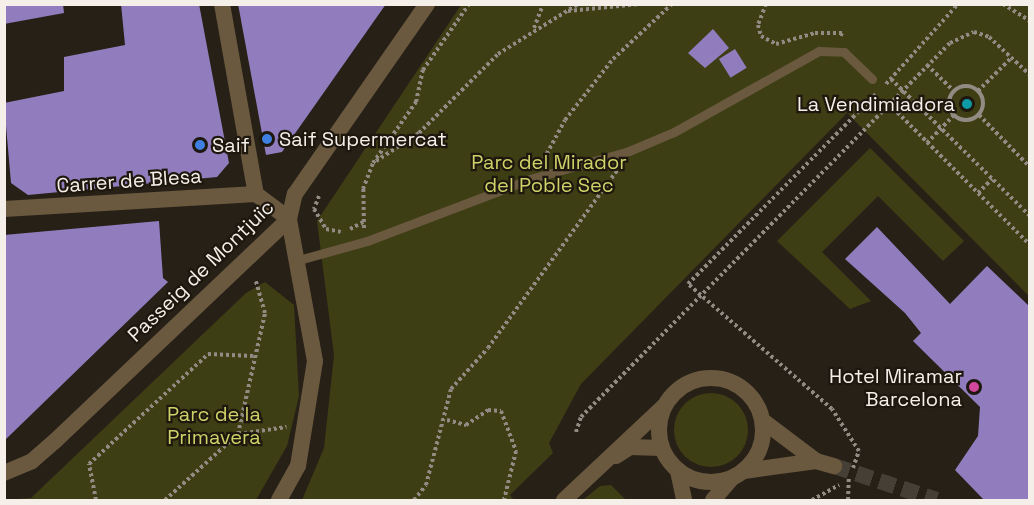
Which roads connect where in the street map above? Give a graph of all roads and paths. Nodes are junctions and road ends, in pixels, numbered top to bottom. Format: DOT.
graph roads {
  1 [pos="222,4"];
  2 [pos="427,4"];
  3 [pos="469,4"];
  4 [pos="543,4"];
  5 [pos="578,4"];
  6 [pos="640,4"];
  7 [pos="672,4"];
  8 [pos="766,4"];
  9 [pos="958,4"];
  10 [pos="1003,4"];
  11 [pos="567,11"];
  12 [pos="1029,21"];
  13 [pos="533,29"];
  14 [pos="842,33"];
  15 [pos="1011,57"];
  16 [pos="927,65"];
  17 [pos="1029,75"];
  18 [pos="872,79"];
  19 [pos="891,79"];
  20 [pos="903,90"];
  21 [pos="954,91"];
  22 [pos="978,91"];
  23 [pos="889,104"];
  24 [pos="954,115"];
  25 [pos="979,115"];
  26 [pos="942,128"];
  27 [pos="927,143"];
  28 [pos="629,151"];
  29 [pos="373,163"];
  30 [pos="1029,166"];
  31 [pos="530,179"];
  32 [pos="992,179"];
  33 [pos="321,190"];
  34 [pos="978,193"];
  35 [pos="256,194"];
  36 [pos="4,209"];
  37 [pos="1029,216"];
  38 [pos="289,219"];
  39 [pos="363,222"];
  40 [pos="368,241"];
  41 [pos="1029,245"];
  42 [pos="295,261"];
  43 [pos="256,281"];
  44 [pos="702,297"];
  45 [pos="253,356"];
  46 [pos="664,406"];
  47 [pos="447,420"];
  48 [pos="763,421"];
  49 [pos="294,423"];
  50 [pos="576,432"];
  51 [pos="238,434"];
  52 [pos="856,442"];
  53 [pos="661,448"];
  54 [pos="816,461"];
  55 [pos="605,462"];
  56 [pos="834,465"];
  57 [pos="678,471"];
  58 [pos="4,473"];
  59 [pos="737,475"];
  60 [pos="848,480"];
  61 [pos="96,501"];
  62 [pos="165,501"];
  63 [pos="279,501"];
  64 [pos="414,501"];
  65 [pos="504,501"];
  66 [pos="564,501"];
  67 [pos="684,501"];
  68 [pos="713,501"];
  69 [pos="812,501"];
  1 -- 35 [label="street"];
  2 -- 38 [label="street, Passeig de Montjuïc"];
  3 -- 29 [label="path"];
  4 -- 13 [label="path"];
  5 -- 11 [label="path"];
  6 -- 11 [label="path"];
  7 -- 31 [label="path"];
  8 -- 14 [label="path"];
  9 -- 19 [label="path"];
  10 -- 12 [label="path"];
  11 -- 13 [label="path"];
  13 -- 29 [label="path"];
  15 -- 16 [label="path"];
  15 -- 17 [label="path"];
  15 -- 22 [label="path"];
  16 -- 20 [label="path"];
  16 -- 21 [label="path"];
  18 -- 28 [label="lane"];
  19 -- 20 [label="path"];
  19 -- 44 [label="path"];
  20 -- 23 [label="path"];
  20 -- 26 [label="path"];
  21 -- 22 [label="path"];
  21 -- 24 [label="path"];
  22 -- 25 [label="path"];
  23 -- 27 [label="path"];
  23 -- 44 [label="path"];
  24 -- 25 [label="path"];
  24 -- 26 [label="path"];
  25 -- 30 [label="path"];
  26 -- 27 [label="path"];
  26 -- 32 [label="path"];
  27 -- 34 [label="path"];
  28 -- 31 [label="lane"];
  28 -- 47 [label="path"];
  29 -- 39 [label="path"];
  31 -- 40 [label="lane"];
  32 -- 34 [label="path"];
  32 -- 37 [label="path"];
  33 -- 39 [label="path"];
  34 -- 41 [label="path"];
  35 -- 36 [label="street, Carrer de Blesa"];
  35 -- 38 [label="street"];
  38 -- 42 [label="street"];
  38 -- 58 [label="street, Passeig de Montjuïc"];
  39 -- 40 [label="path"];
  40 -- 42 [label="lane"];
  42 -- 63 [label="street"];
  43 -- 45 [label="path"];
  44 -- 50 [label="path"];
  44 -- 52 [label="path"];
  45 -- 51 [label="path"];
  45 -- 61 [label="path"];
  46 -- 48 [label="street"];
  46 -- 53 [label="street"];
  46 -- 55 [label="street"];
  47 -- 64 [label="path"];
  47 -- 65 [label="path"];
  48 -- 54 [label="street"];
  48 -- 59 [label="street"];
  49 -- 51 [label="path"];
  51 -- 62 [label="path"];
  53 -- 55 [label="street"];
  53 -- 57 [label="street"];
  54 -- 56 [label="street"];
  54 -- 59 [label="street"];
  55 -- 66 [label="street"];
  57 -- 59 [label="street"];
  57 -- 67 [label="street"];
  59 -- 68 [label="street"];
  60 -- 69 [label="path"];
}
